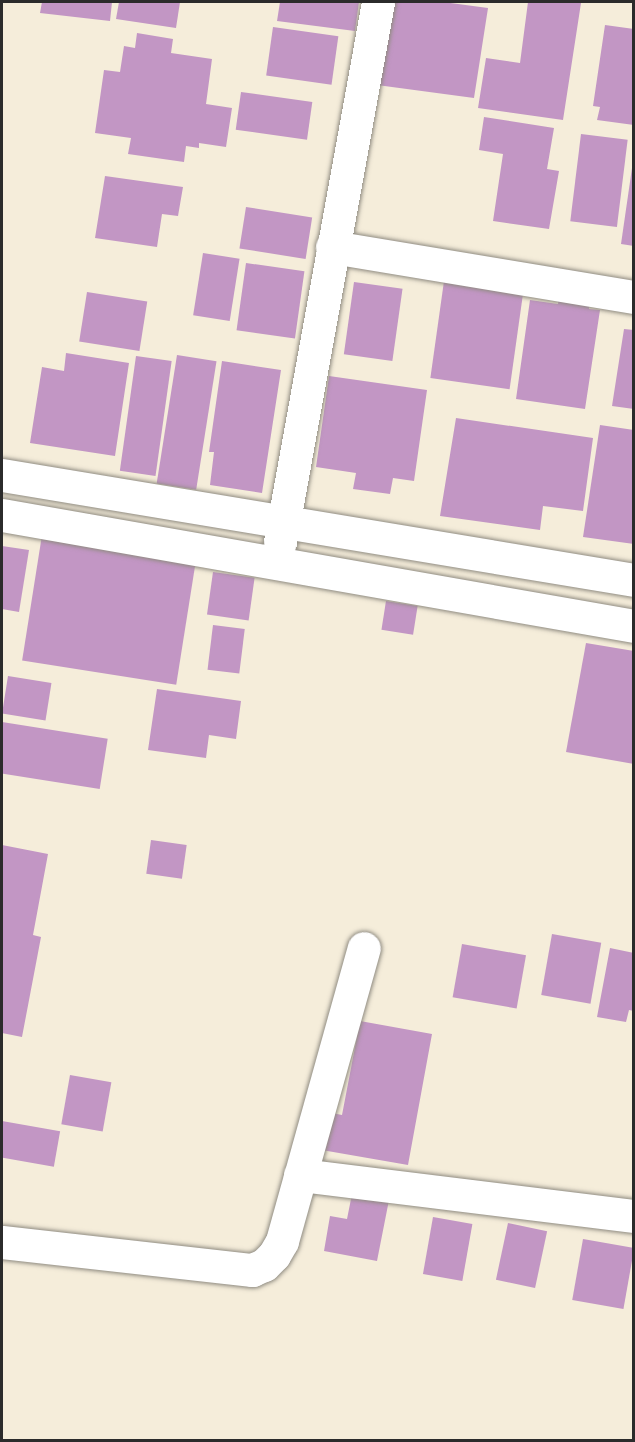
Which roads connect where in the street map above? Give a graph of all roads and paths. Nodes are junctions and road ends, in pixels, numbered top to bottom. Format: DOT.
graph roads {
  1 [pos="378,2"];
  2 [pos="332,247"];
  3 [pos="633,297"];
  4 [pos="2,475"];
  5 [pos="2,514"];
  6 [pos="284,522"];
  7 [pos="276,564"];
  8 [pos="633,580"];
  9 [pos="633,626"];
  10 [pos="364,948"];
  11 [pos="300,1175"];
  12 [pos="633,1216"];
  13 [pos="2,1242"];
  1 -- 2 [label="street"];
  2 -- 3 [label="street"];
  2 -- 6 [label="street"];
  4 -- 6 [label="street"];
  5 -- 7 [label="street"];
  6 -- 7 [label="street"];
  6 -- 8 [label="street"];
  7 -- 9 [label="street"];
  10 -- 11 [label="street"];
  11 -- 12 [label="street"];
  11 -- 13 [label="street"];
}
